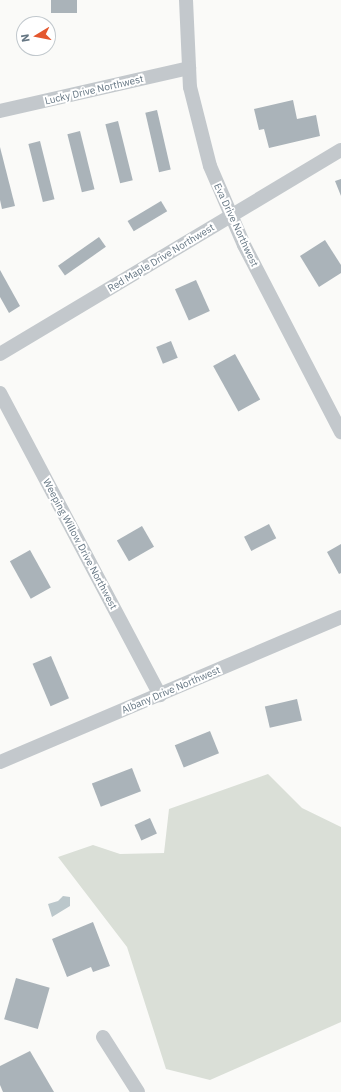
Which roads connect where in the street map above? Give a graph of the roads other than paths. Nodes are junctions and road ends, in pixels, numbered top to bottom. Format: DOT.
graph roads {
  1 [pos="186,0"];
  2 [pos="188,68"];
  3 [pos="0,111"];
  4 [pos="341,150"];
  5 [pos="231,216"];
  6 [pos="0,354"];
  7 [pos="0,393"];
  8 [pos="338,417"];
  9 [pos="341,432"];
  10 [pos="341,617"];
  11 [pos="160,695"];
  12 [pos="0,762"];
  13 [pos="103,1037"];
  14 [pos="138,1092"];
  1 -- 2 [label="street, Eva Drive Northwest"];
  2 -- 3 [label="street, Lucky Drive Northwest"];
  2 -- 5 [label="street, Eva Drive Northwest"];
  4 -- 5 [label="street, Red Maple Drive Northwest"];
  5 -- 6 [label="street, Red Maple Drive Northwest"];
  5 -- 8 [label="street, Eva Drive Northwest"];
  7 -- 11 [label="street, Weeping Willow Drive Northwest"];
  8 -- 9 [label="street, Eva Drive Northwest"];
  10 -- 11 [label="street, Albany Drive Northwest"];
  11 -- 12 [label="street, Albany Drive Northwest"];
  13 -- 14 [label="street"];
}
